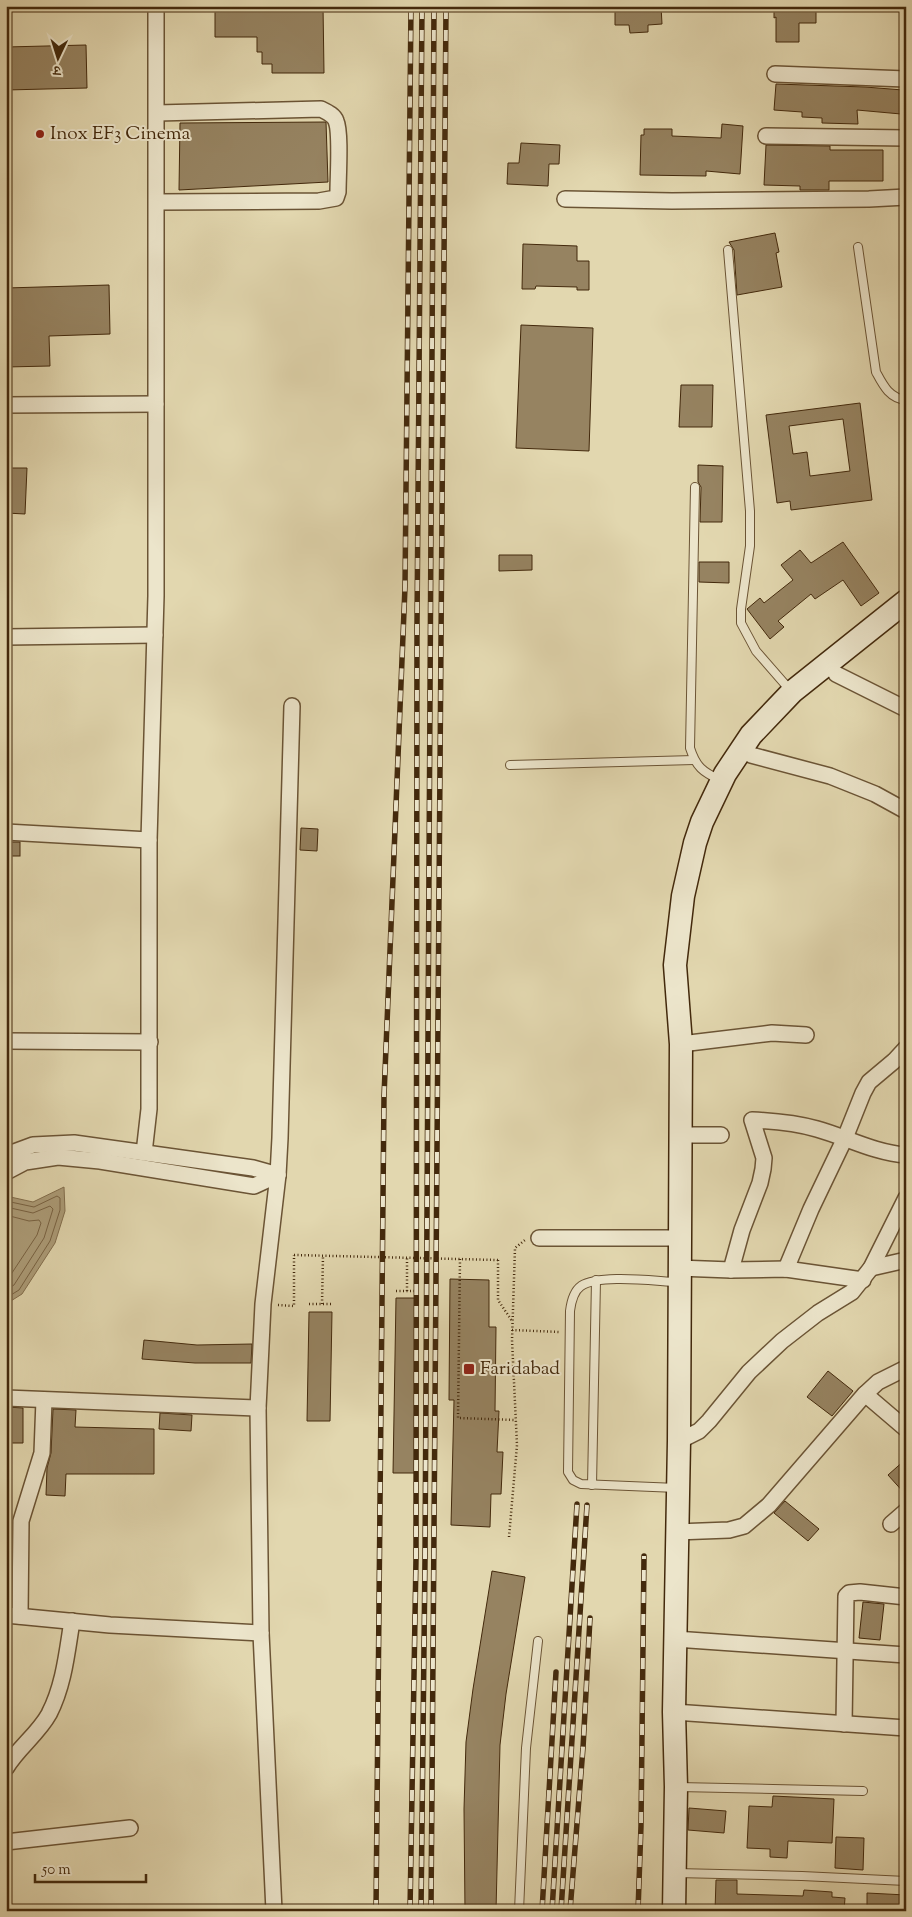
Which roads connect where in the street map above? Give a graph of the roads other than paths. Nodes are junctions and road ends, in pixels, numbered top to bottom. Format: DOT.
graph roads {
  1 [pos="156,6"];
  2 [pos="775,74"];
  3 [pos="906,79"];
  4 [pos="157,114"];
  5 [pos="766,136"];
  6 [pos="906,138"];
  7 [pos="906,196"];
  8 [pos="565,199"];
  9 [pos="158,202"];
  10 [pos="858,247"];
  11 [pos="728,250"];
  12 [pos="906,400"];
  13 [pos="6,404"];
  14 [pos="156,404"];
  15 [pos="695,487"];
  16 [pos="906,601"];
  17 [pos="906,620"];
  18 [pos="156,635"];
  19 [pos="6,637"];
  20 [pos="836,674"];
  21 [pos="792,692"];
  22 [pos="292,706"];
  23 [pos="906,709"];
  24 [pos="751,754"];
  25 [pos="694,760"];
  26 [pos="510,765"];
  27 [pos="722,781"];
  28 [pos="906,811"];
  29 [pos="6,832"];
  30 [pos="149,840"];
  31 [pos="680,1017"];
  32 [pos="806,1035"];
  33 [pos="6,1041"];
  34 [pos="150,1042"];
  35 [pos="681,1044"];
  36 [pos="906,1048"];
  37 [pos="679,1135"];
  38 [pos="721,1135"];
  39 [pos="845,1138"];
  40 [pos="144,1153"];
  41 [pos="906,1154"];
  42 [pos="6,1155"];
  43 [pos="6,1172"];
  44 [pos="278,1175"];
  45 [pos="906,1198"];
  46 [pos="539,1238"];
  47 [pos="679,1238"];
  48 [pos="906,1260"];
  49 [pos="786,1269"];
  50 [pos="732,1270"];
  51 [pos="867,1274"];
  52 [pos="678,1275"];
  53 [pos="596,1280"];
  54 [pos="906,1368"];
  55 [pos="865,1394"];
  56 [pos="6,1398"];
  57 [pos="44,1400"];
  58 [pos="258,1408"];
  59 [pos="906,1429"];
  60 [pos="679,1441"];
  61 [pos="592,1485"];
  62 [pos="677,1488"];
  63 [pos="906,1511"];
  64 [pos="891,1524"];
  65 [pos="676,1532"];
  66 [pos="906,1598"];
  67 [pos="13,1615"];
  68 [pos="72,1621"];
  69 [pos="261,1633"];
  70 [pos="675,1639"];
  71 [pos="538,1641"];
  72 [pos="845,1651"];
  73 [pos="906,1656"];
  74 [pos="674,1712"];
  75 [pos="844,1724"];
  76 [pos="906,1728"];
  77 [pos="6,1768"];
  78 [pos="676,1787"];
  79 [pos="863,1791"];
  80 [pos="130,1828"];
  81 [pos="6,1842"];
  82 [pos="674,1873"];
  83 [pos="906,1881"];
  84 [pos="274,1911"];
  85 [pos="519,1911"];
  86 [pos="674,1911"];
  1 -- 4 [label="street"];
  2 -- 3 [label="street"];
  4 -- 9 [label="street"];
  4 -- 9 [label="street"];
  5 -- 6 [label="street"];
  7 -- 8 [label="street"];
  9 -- 14 [label="street"];
  10 -- 12 [label="lane"];
  11 -- 21 [label="lane"];
  13 -- 14 [label="street"];
  14 -- 18 [label="street"];
  15 -- 25 [label="lane"];
  16 -- 21 [label="street"];
  17 -- 20 [label="street"];
  18 -- 19 [label="street"];
  18 -- 30 [label="street"];
  20 -- 23 [label="street"];
  20 -- 24 [label="street"];
  21 -- 27 [label="street"];
  22 -- 44 [label="street"];
  24 -- 28 [label="street"];
  24 -- 31 [label="street"];
  25 -- 26 [label="lane"];
  25 -- 27 [label="lane"];
  27 -- 31 [label="street"];
  29 -- 30 [label="street"];
  30 -- 34 [label="street"];
  31 -- 35 [label="street"];
  32 -- 35 [label="street"];
  33 -- 34 [label="street"];
  34 -- 40 [label="street"];
  35 -- 37 [label="street"];
  36 -- 39 [label="street"];
  37 -- 38 [label="street"];
  37 -- 47 [label="street"];
  39 -- 41 [label="street"];
  39 -- 49 [label="street"];
  39 -- 50 [label="street"];
  40 -- 42 [label="street"];
  40 -- 44 [label="street"];
  43 -- 44 [label="street"];
  44 -- 58 [label="street"];
  45 -- 51 [label="street"];
  46 -- 47 [label="street"];
  47 -- 52 [label="street"];
  48 -- 51 [label="street"];
  49 -- 50 [label="street"];
  49 -- 51 [label="street"];
  50 -- 52 [label="street"];
  51 -- 60 [label="street"];
  52 -- 53 [label="lane"];
  52 -- 60 [label="street"];
  53 -- 61 [label="lane"];
  53 -- 61 [label="lane"];
  54 -- 55 [label="street"];
  55 -- 59 [label="street"];
  55 -- 65 [label="street"];
  56 -- 57 [label="street"];
  57 -- 58 [label="street"];
  57 -- 67 [label="street"];
  58 -- 69 [label="street"];
  60 -- 62 [label="street"];
  61 -- 62 [label="lane"];
  62 -- 65 [label="street"];
  63 -- 64 [label="street"];
  65 -- 70 [label="street"];
  66 -- 72 [label="street"];
  67 -- 68 [label="street"];
  68 -- 69 [label="street"];
  68 -- 77 [label="street"];
  69 -- 84 [label="street"];
  70 -- 72 [label="street"];
  70 -- 74 [label="street"];
  71 -- 85 [label="lane"];
  72 -- 73 [label="street"];
  72 -- 75 [label="street"];
  74 -- 75 [label="street"];
  74 -- 78 [label="street"];
  75 -- 76 [label="street"];
  78 -- 79 [label="lane"];
  78 -- 82 [label="street"];
  80 -- 81 [label="street"];
  82 -- 83 [label="lane"];
  82 -- 86 [label="street"];
}
